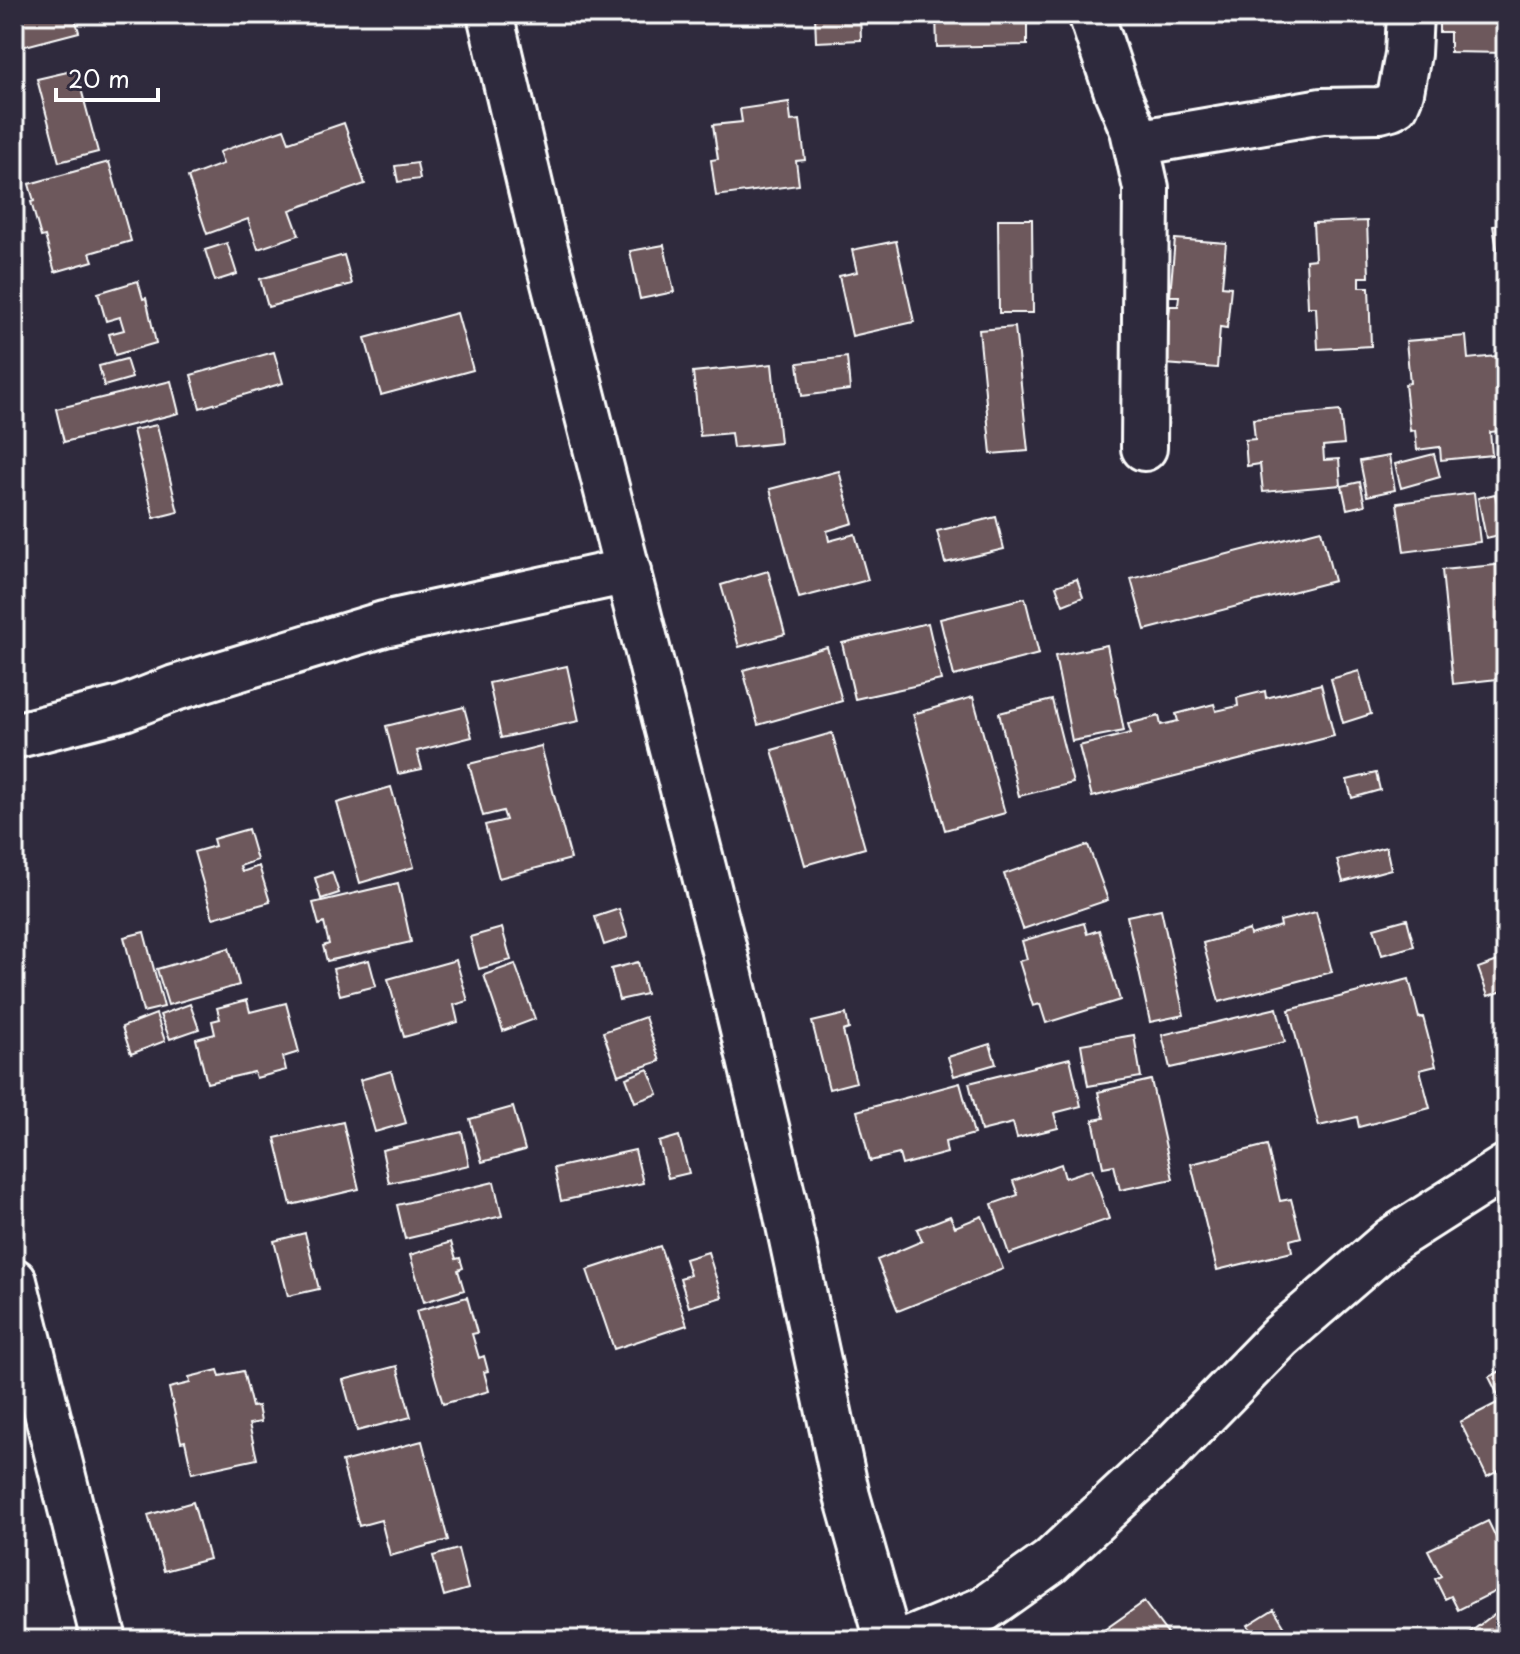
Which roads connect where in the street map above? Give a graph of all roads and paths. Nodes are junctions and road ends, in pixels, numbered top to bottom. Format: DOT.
graph roads {
  1 [pos="490,14"];
  2 [pos="1091,14"];
  3 [pos="1410,14"];
  4 [pos="1136,143"];
  5 [pos="1144,448"];
  6 [pos="628,571"];
  7 [pos="14,736"];
  8 [pos="1506,1167"];
  9 [pos="14,1281"];
  10 [pos="104,1640"];
  11 [pos="888,1640"];
  12 [pos="909,1640"];
  1 -- 6 [label="street"];
  2 -- 4 [label="street"];
  3 -- 4 [label="street"];
  4 -- 5 [label="street"];
  6 -- 7 [label="street"];
  6 -- 11 [label="street"];
  8 -- 12 [label="street"];
  9 -- 10 [label="street"];
}
